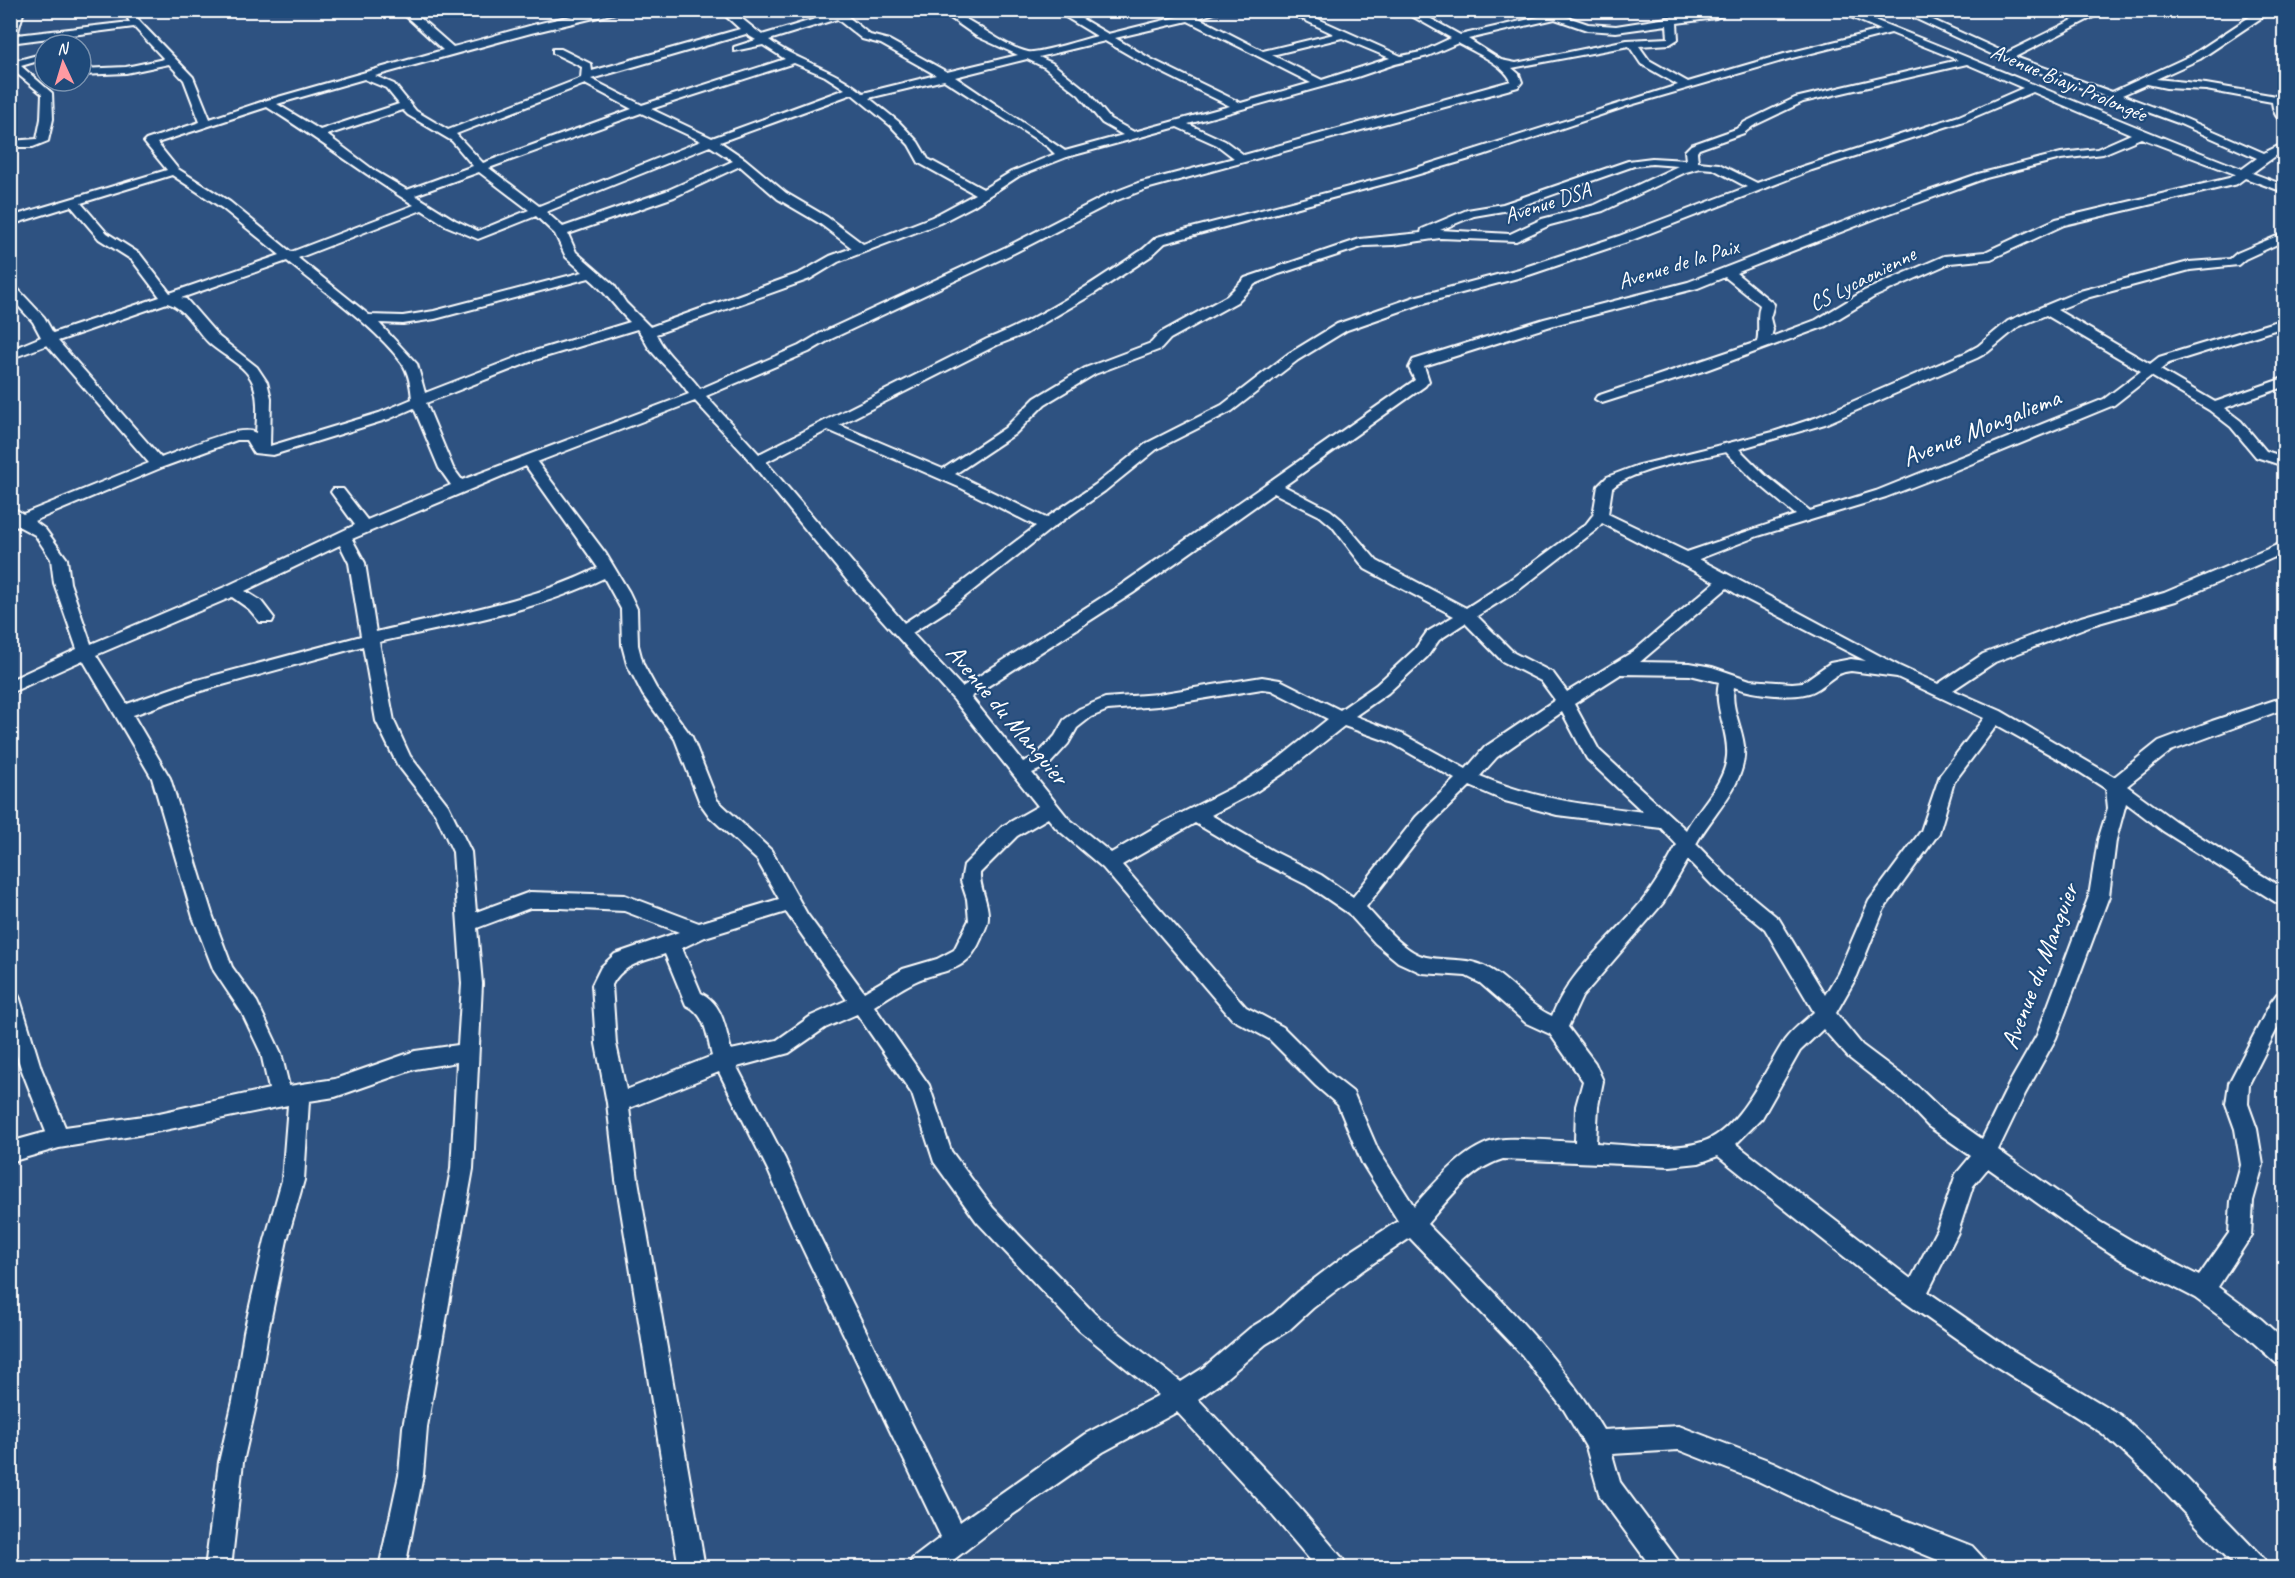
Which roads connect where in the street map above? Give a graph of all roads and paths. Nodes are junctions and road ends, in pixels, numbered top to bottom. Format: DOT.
graph roads {
  1 [pos="19,10"];
  2 [pos="128,10"];
  3 [pos="404,10"];
  4 [pos="549,10"];
  5 [pos="623,10"];
  6 [pos="724,10"];
  7 [pos="944,10"];
  8 [pos="1059,10"];
  9 [pos="1175,10"];
  10 [pos="1219,10"];
  11 [pos="1288,10"];
  12 [pos="1406,10"];
  13 [pos="1580,10"];
  14 [pos="1727,10"];
  15 [pos="1839,10"];
  16 [pos="1902,10"];
  17 [pos="1938,10"];
  18 [pos="2102,10"];
  19 [pos="2270,11"];
  20 [pos="836,13"];
  21 [pos="1556,16"];
  22 [pos="1190,18"];
  23 [pos="1920,20"];
  24 [pos="1672,22"];
  25 [pos="136,24"];
  26 [pos="559,25"];
  27 [pos="748,30"];
  28 [pos="1892,30"];
  29 [pos="1342,34"];
  30 [pos="1106,38"];
  31 [pos="1460,38"];
  32 [pos="11,39"];
  33 [pos="763,40"];
  34 [pos="1632,43"];
  35 [pos="738,49"];
  36 [pos="451,51"];
  37 [pos="557,51"];
  38 [pos="1262,54"];
  39 [pos="1032,56"];
  40 [pos="2006,57"];
  41 [pos="33,59"];
  42 [pos="794,59"];
  43 [pos="1400,59"];
  44 [pos="1969,60"];
  45 [pos="170,61"];
  46 [pos="1498,62"];
  47 [pos="12,63"];
  48 [pos="93,71"];
  49 [pos="365,76"];
  50 [pos="946,76"];
  51 [pos="587,78"];
  52 [pos="2146,80"];
  53 [pos="1321,84"];
  54 [pos="1688,86"];
  55 [pos="2032,88"];
  56 [pos="856,94"];
  57 [pos="2110,96"];
  58 [pos="2282,99"];
  59 [pos="268,104"];
  60 [pos="406,105"];
  61 [pos="1240,108"];
  62 [pos="641,109"];
  63 [pos="2284,118"];
  64 [pos="1178,123"];
  65 [pos="206,124"];
  66 [pos="319,134"];
  67 [pos="447,134"];
  68 [pos="2141,134"];
  69 [pos="1132,135"];
  70 [pos="2223,139"];
  71 [pos="712,142"];
  72 [pos="10,144"];
  73 [pos="2284,146"];
  74 [pos="1063,155"];
  75 [pos="2265,157"];
  76 [pos="1243,159"];
  77 [pos="741,161"];
  78 [pos="1696,164"];
  79 [pos="1620,166"];
  80 [pos="481,168"];
  81 [pos="2247,170"];
  82 [pos="174,171"];
  83 [pos="1647,187"];
  84 [pos="1757,188"];
  85 [pos="2284,189"];
  86 [pos="983,194"];
  87 [pos="405,195"];
  88 [pos="73,201"];
  89 [pos="424,205"];
  90 [pos="538,212"];
  91 [pos="10,221"];
  92 [pos="1443,223"];
  93 [pos="561,232"];
  94 [pos="1422,235"];
  95 [pos="1460,235"];
  96 [pos="2284,237"];
  97 [pos="862,249"];
  98 [pos="287,256"];
  99 [pos="592,273"];
  100 [pos="1728,273"];
  101 [pos="10,289"];
  102 [pos="170,299"];
  103 [pos="2048,310"];
  104 [pos="365,319"];
  105 [pos="2284,323"];
  106 [pos="643,328"];
  107 [pos="49,339"];
  108 [pos="1763,345"];
  109 [pos="10,355"];
  110 [pos="2152,370"];
  111 [pos="2284,382"];
  112 [pos="696,394"];
  113 [pos="1602,399"];
  114 [pos="419,402"];
  115 [pos="2214,407"];
  116 [pos="828,425"];
  117 [pos="1729,447"];
  118 [pos="263,452"];
  119 [pos="757,460"];
  120 [pos="530,462"];
  121 [pos="2284,462"];
  122 [pos="158,464"];
  123 [pos="945,474"];
  124 [pos="1273,487"];
  125 [pos="460,488"];
  126 [pos="338,492"];
  127 [pos="1600,516"];
  128 [pos="1808,517"];
  129 [pos="14,519"];
  130 [pos="1047,525"];
  131 [pos="364,527"];
  132 [pos="343,537"];
  133 [pos="2284,547"];
  134 [pos="1686,558"];
  135 [pos="608,570"];
  136 [pos="1726,581"];
  137 [pos="232,590"];
  138 [pos="1466,615"];
  139 [pos="266,618"];
  140 [pos="903,631"];
  141 [pos="369,639"];
  142 [pos="87,652"];
  143 [pos="1619,668"];
  144 [pos="1901,672"];
  145 [pos="1728,678"];
  146 [pos="10,687"];
  147 [pos="1939,691"];
  148 [pos="960,696"];
  149 [pos="1565,702"];
  150 [pos="2284,703"];
  151 [pos="123,712"];
  152 [pos="1995,715"];
  153 [pos="1341,718"];
  154 [pos="1021,770"];
  155 [pos="1468,777"];
  156 [pos="2115,786"];
  157 [pos="1050,808"];
  158 [pos="1195,815"];
  159 [pos="1665,822"];
  160 [pos="1686,843"];
  161 [pos="1110,863"];
  162 [pos="2284,898"];
  163 [pos="790,903"];
  164 [pos="1355,908"];
  165 [pos="467,924"];
  166 [pos="699,931"];
  167 [pos="671,944"];
  168 [pos="10,999"];
  169 [pos="2284,1000"];
  170 [pos="862,1003"];
  171 [pos="1825,1014"];
  172 [pos="1557,1028"];
  173 [pos="468,1052"];
  174 [pos="724,1062"];
  175 [pos="290,1095"];
  176 [pos="618,1103"];
  177 [pos="58,1138"];
  178 [pos="1721,1145"];
  179 [pos="10,1152"];
  180 [pos="1986,1153"];
  181 [pos="1585,1154"];
  182 [pos="1412,1224"];
  183 [pos="2203,1290"];
  184 [pos="1915,1294"];
  185 [pos="2284,1355"];
  186 [pos="1180,1397"];
  187 [pos="1597,1443"];
  188 [pos="956,1541"];
  189 [pos="218,1568"];
  190 [pos="392,1568"];
  191 [pos="692,1568"];
  192 [pos="921,1568"];
  193 [pos="1334,1568"];
  194 [pos="1668,1568"];
  195 [pos="1975,1568"];
  196 [pos="2255,1568"];
  1 -- 32 [label="street"];
  2 -- 25 [label="street"];
  3 -- 36 [label="street"];
  4 -- 26 [label="street"];
  5 -- 26 [label="street"];
  6 -- 27 [label="street"];
  7 -- 39 [label="street"];
  8 -- 30 [label="street"];
  9 -- 22 [label="street"];
  10 -- 22 [label="street"];
  11 -- 29 [label="street"];
  12 -- 31 [label="street"];
  13 -- 21 [label="street"];
  14 -- 24 [label="street"];
  15 -- 28 [label="street, Avenue Biayi Prolongée"];
  16 -- 23 [label="street"];
  17 -- 23 [label="street"];
  18 -- 40 [label="street"];
  19 -- 52 [label="street"];
  20 -- 33 [label="street"];
  20 -- 50 [label="street"];
  21 -- 24 [label="street"];
  21 -- 31 [label="street"];
  22 -- 30 [label="street"];
  22 -- 38 [label="street"];
  23 -- 40 [label="street"];
  24 -- 34 [label="street"];
  25 -- 32 [label="street"];
  25 -- 45 [label="street"];
  26 -- 36 [label="street"];
  27 -- 33 [label="street"];
  27 -- 51 [label="street"];
  28 -- 44 [label="street, Avenue Biayi Prolongée"];
  28 -- 54 [label="street"];
  29 -- 38 [label="street"];
  29 -- 43 [label="street"];
  30 -- 39 [label="street"];
  30 -- 61 [label="street"];
  31 -- 43 [label="street"];
  31 -- 46 [label="street"];
  33 -- 35 [label="street"];
  33 -- 42 [label="street"];
  34 -- 46 [label="street"];
  34 -- 54 [label="street"];
  36 -- 49 [label="street"];
  37 -- 51 [label="street"];
  38 -- 53 [label="street"];
  39 -- 50 [label="street"];
  39 -- 69 [label="street"];
  40 -- 57 [label="street"];
  41 -- 47 [label="street"];
  42 -- 56 [label="street"];
  42 -- 62 [label="street"];
  43 -- 53 [label="street"];
  44 -- 55 [label="street, Avenue Biayi Prolongée"];
  44 -- 78 [label="street"];
  45 -- 48 [label="street"];
  45 -- 65 [label="street"];
  46 -- 76 [label="street"];
  47 -- 72 [label="street"];
  49 -- 59 [label="street"];
  49 -- 60 [label="street"];
  50 -- 56 [label="street"];
  50 -- 74 [label="street"];
  51 -- 62 [label="street"];
  51 -- 67 [label="street"];
  52 -- 57 [label="street"];
  52 -- 58 [label="street"];
  53 -- 61 [label="street"];
  54 -- 116 [label="street"];
  55 -- 68 [label="street, Avenue Biayi Prolongée"];
  55 -- 84 [label="street"];
  56 -- 71 [label="street"];
  56 -- 86 [label="street"];
  57 -- 70 [label="street"];
  58 -- 63 [label="street"];
  59 -- 65 [label="street"];
  59 -- 66 [label="street"];
  60 -- 66 [label="street"];
  60 -- 67 [label="street"];
  61 -- 64 [label="street"];
  62 -- 71 [label="street"];
  62 -- 80 [label="street"];
  64 -- 69 [label="street"];
  64 -- 76 [label="street"];
  65 -- 82 [label="street"];
  66 -- 87 [label="street"];
  67 -- 80 [label="street"];
  68 -- 81 [label="street, Avenue Biayi Prolongée"];
  68 -- 100 [label="street, Avenue de la Paix"];
  69 -- 74 [label="street"];
  70 -- 75 [label="street"];
  70 -- 81 [label="street"];
  71 -- 77 [label="street"];
  71 -- 90 [label="street"];
  73 -- 75 [label="street, CS Lycaonienne"];
  74 -- 86 [label="street"];
  75 -- 81 [label="street, CS Lycaonienne"];
  76 -- 112 [label="street"];
  77 -- 93 [label="street"];
  77 -- 97 [label="street"];
  78 -- 79 [label="street"];
  78 -- 83 [label="street, Avenue DSA"];
  78 -- 84 [label="street"];
  79 -- 83 [label="street"];
  79 -- 92 [label="street"];
  80 -- 87 [label="street"];
  80 -- 90 [label="street"];
  81 -- 85 [label="street, Avenue Biayi Prolongée"];
  81 -- 108 [label="street, CS Lycaonienne"];
  82 -- 88 [label="street"];
  82 -- 98 [label="street"];
  83 -- 95 [label="street, Avenue DSA"];
  84 -- 130 [label="street"];
  86 -- 97 [label="street"];
  87 -- 89 [label="street"];
  88 -- 91 [label="street"];
  88 -- 102 [label="street"];
  89 -- 90 [label="street"];
  89 -- 98 [label="street"];
  90 -- 93 [label="street"];
  92 -- 94 [label="street"];
  92 -- 95 [label="street"];
  93 -- 99 [label="street, Avenue du Manguier"];
  94 -- 95 [label="street, Avenue DSA"];
  94 -- 123 [label="street, Avenue DSA"];
  96 -- 103 [label="street"];
  97 -- 106 [label="street"];
  98 -- 102 [label="street"];
  98 -- 104 [label="street"];
  99 -- 104 [label="street"];
  99 -- 106 [label="street, Avenue du Manguier"];
  100 -- 108 [label="street"];
  100 -- 124 [label="street, Avenue de la Paix"];
  101 -- 107 [label="street"];
  102 -- 107 [label="street"];
  102 -- 118 [label="street"];
  103 -- 110 [label="street"];
  103 -- 117 [label="street"];
  104 -- 114 [label="street"];
  105 -- 110 [label="street, Avenue Mongaliema"];
  106 -- 112 [label="street, Avenue du Manguier"];
  106 -- 114 [label="street"];
  107 -- 109 [label="street"];
  107 -- 122 [label="street"];
  108 -- 113 [label="street, CS Lycaonienne"];
  110 -- 115 [label="street"];
  110 -- 128 [label="street, Avenue Mongaliema"];
  111 -- 115 [label="street"];
  112 -- 119 [label="street, Avenue du Manguier"];
  112 -- 120 [label="street"];
  114 -- 118 [label="street"];
  114 -- 125 [label="street"];
  115 -- 121 [label="street"];
  116 -- 119 [label="street"];
  116 -- 123 [label="street"];
  117 -- 127 [label="street"];
  117 -- 128 [label="street"];
  118 -- 122 [label="street"];
  119 -- 140 [label="street, Avenue du Manguier"];
  120 -- 125 [label="street"];
  120 -- 135 [label="street"];
  122 -- 129 [label="street"];
  123 -- 130 [label="street"];
  124 -- 138 [label="street"];
  124 -- 148 [label="street"];
  125 -- 131 [label="street"];
  126 -- 131 [label="street"];
  127 -- 134 [label="street"];
  127 -- 138 [label="street"];
  128 -- 134 [label="street, Avenue Mongaliema"];
  129 -- 142 [label="street"];
  130 -- 140 [label="street"];
  131 -- 132 [label="street"];
  132 -- 137 [label="street"];
  132 -- 141 [label="street"];
  133 -- 147 [label="street"];
  134 -- 136 [label="street"];
  135 -- 141 [label="street"];
  135 -- 163 [label="street"];
  136 -- 143 [label="street"];
  136 -- 144 [label="street"];
  137 -- 139 [label="street"];
  137 -- 142 [label="street"];
  138 -- 149 [label="street"];
  138 -- 153 [label="street"];
  140 -- 148 [label="street, Avenue du Manguier"];
  141 -- 151 [label="street"];
  141 -- 165 [label="street"];
  142 -- 146 [label="street"];
  142 -- 151 [label="street"];
  143 -- 145 [label="street"];
  143 -- 149 [label="street"];
  144 -- 145 [label="street"];
  144 -- 147 [label="street"];
  145 -- 160 [label="street"];
  147 -- 152 [label="street"];
  148 -- 154 [label="street, Avenue du Manguier"];
  149 -- 155 [label="street"];
  149 -- 159 [label="street"];
  150 -- 156 [label="street"];
  151 -- 175 [label="street"];
  152 -- 156 [label="street"];
  152 -- 171 [label="street"];
  153 -- 154 [label="street"];
  153 -- 155 [label="street"];
  153 -- 158 [label="street"];
  154 -- 157 [label="street, Avenue du Manguier"];
  155 -- 159 [label="street"];
  155 -- 164 [label="street"];
  156 -- 162 [label="street"];
  156 -- 180 [label="street, Avenue du Manguier"];
  157 -- 161 [label="street, Avenue du Manguier"];
  157 -- 170 [label="street"];
  158 -- 161 [label="street"];
  158 -- 164 [label="street"];
  159 -- 160 [label="street"];
  160 -- 171 [label="street"];
  160 -- 172 [label="street"];
  161 -- 182 [label="street, Avenue du Manguier"];
  163 -- 166 [label="street"];
  163 -- 170 [label="street"];
  164 -- 172 [label="street"];
  165 -- 166 [label="street"];
  165 -- 173 [label="street"];
  166 -- 167 [label="street"];
  167 -- 174 [label="street"];
  167 -- 176 [label="street"];
  168 -- 177 [label="street"];
  169 -- 183 [label="street"];
  170 -- 174 [label="street"];
  170 -- 186 [label="street"];
  171 -- 178 [label="street"];
  171 -- 180 [label="street"];
  172 -- 181 [label="street"];
  173 -- 175 [label="street"];
  173 -- 190 [label="street"];
  174 -- 176 [label="street"];
  174 -- 188 [label="street"];
  175 -- 177 [label="street"];
  175 -- 189 [label="street"];
  176 -- 191 [label="street"];
  177 -- 179 [label="street"];
  178 -- 181 [label="street"];
  178 -- 184 [label="street"];
  180 -- 183 [label="street"];
  180 -- 184 [label="street, Avenue du Manguier"];
  181 -- 182 [label="street"];
  182 -- 186 [label="street"];
  182 -- 187 [label="street, Avenue du Manguier"];
  183 -- 185 [label="street"];
  184 -- 196 [label="street"];
  186 -- 188 [label="street"];
  186 -- 193 [label="street"];
  187 -- 194 [label="street, Avenue du Manguier"];
  187 -- 195 [label="street"];
  188 -- 192 [label="street"];
}
